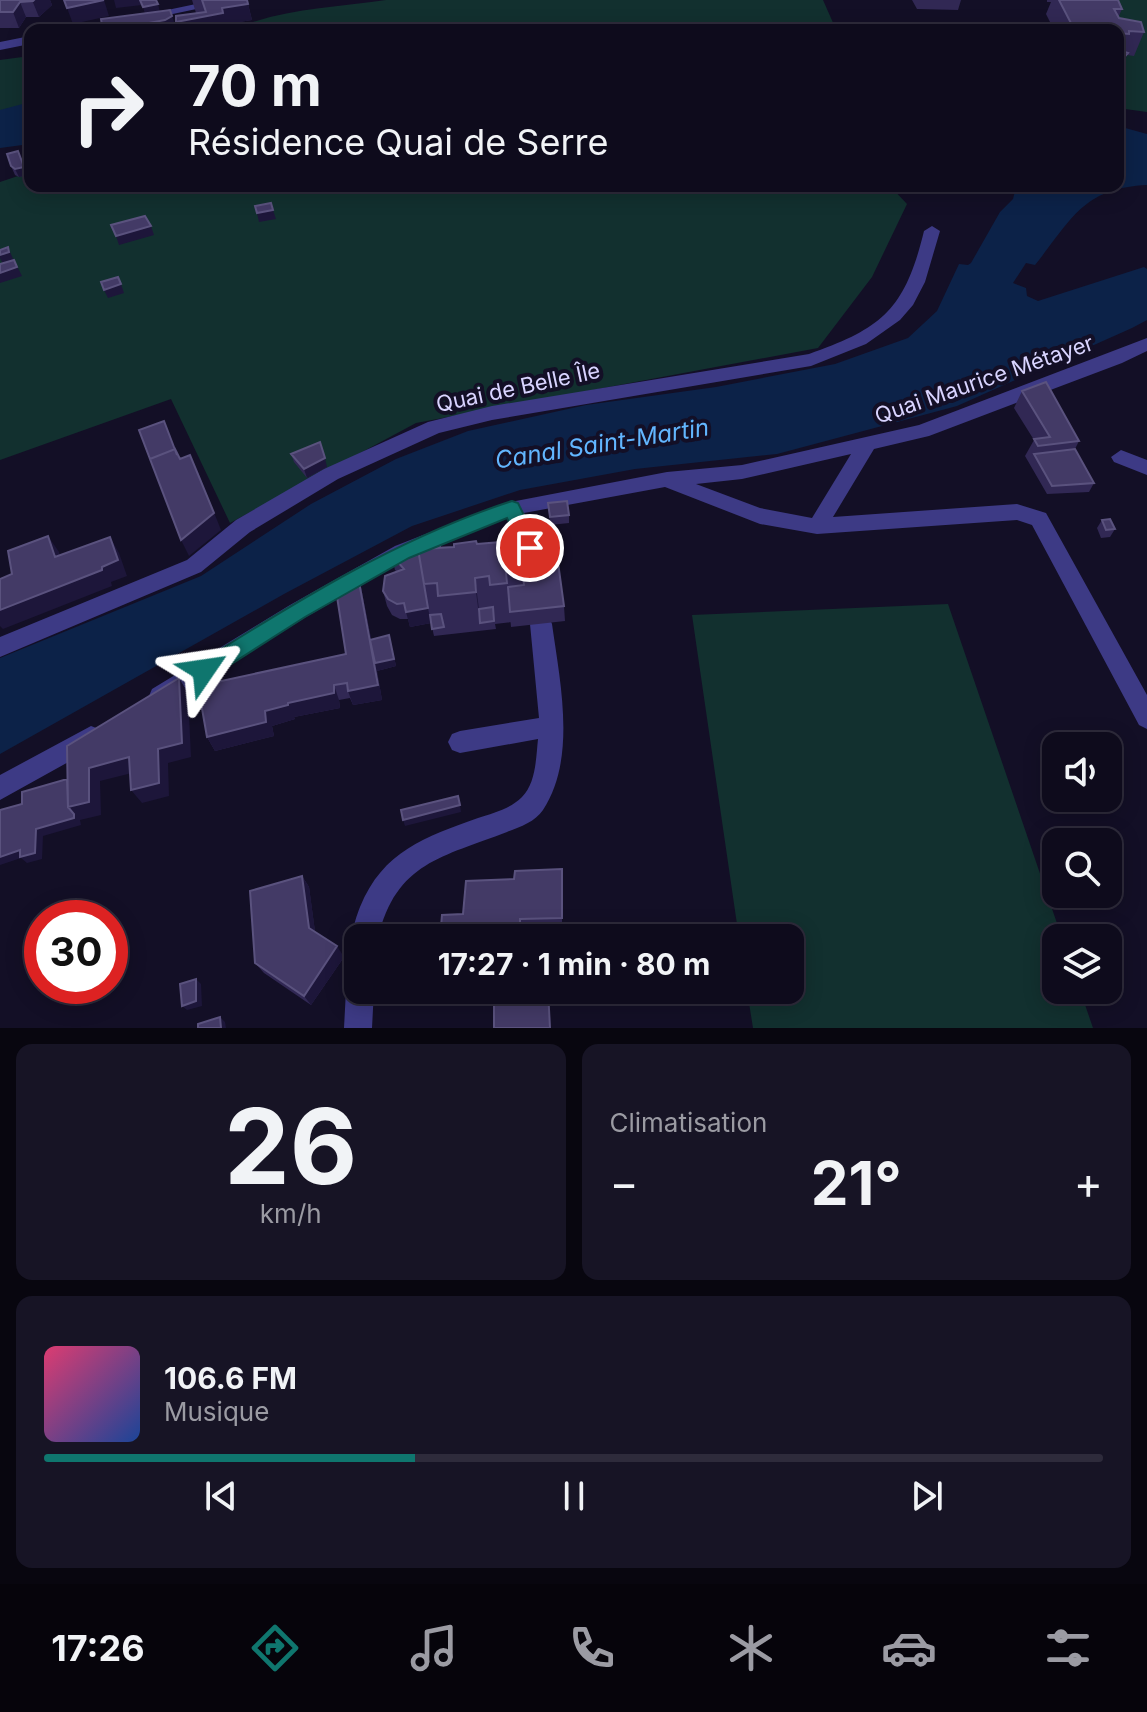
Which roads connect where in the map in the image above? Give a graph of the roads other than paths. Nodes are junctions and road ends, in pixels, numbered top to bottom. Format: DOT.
graph roads {
  1 [pos="233,0"];
  2 [pos="109,24"];
  3 [pos="24,41"];
  4 [pos="0,46"];
  5 [pos="932,231"];
  6 [pos="1147,344"];
  7 [pos="867,444"];
  8 [pos="1121,457"];
  9 [pos="1147,468"];
  10 [pos="667,479"];
  11 [pos="512,508"];
  12 [pos="817,526"];
  13 [pos="534,567"];
  14 [pos="541,624"];
  15 [pos="0,647"];
  16 [pos="149,703"];
  17 [pos="1147,718"];
  18 [pos="108,727"];
  19 [pos="549,727"];
  20 [pos="460,742"];
  21 [pos="0,788"];
  22 [pos="369,924"];
  23 [pos="359,1004"];
  24 [pos="358,1028"];
  1 -- 2 [label="street"];
  3 -- 4 [label="street"];
  5 -- 15 [label="street, Quai de Belle Île"];
  6 -- 7 [label="street, Quai Maurice Métayer"];
  7 -- 10 [label="street, Quai Maurice Métayer"];
  7 -- 12 [label="street"];
  8 -- 9 [label="street"];
  10 -- 11 [label="street, Quai Maurice Métayer"];
  10 -- 12 [label="street"];
  11 -- 13 [label="street"];
  11 -- 16 [label="street, Quai Maurice Métayer"];
  12 -- 17 [label="street"];
  14 -- 19 [label="street"];
  18 -- 21 [label="street"];
  19 -- 20 [label="street"];
  19 -- 22 [label="street"];
  23 -- 24 [label="street"];
}
